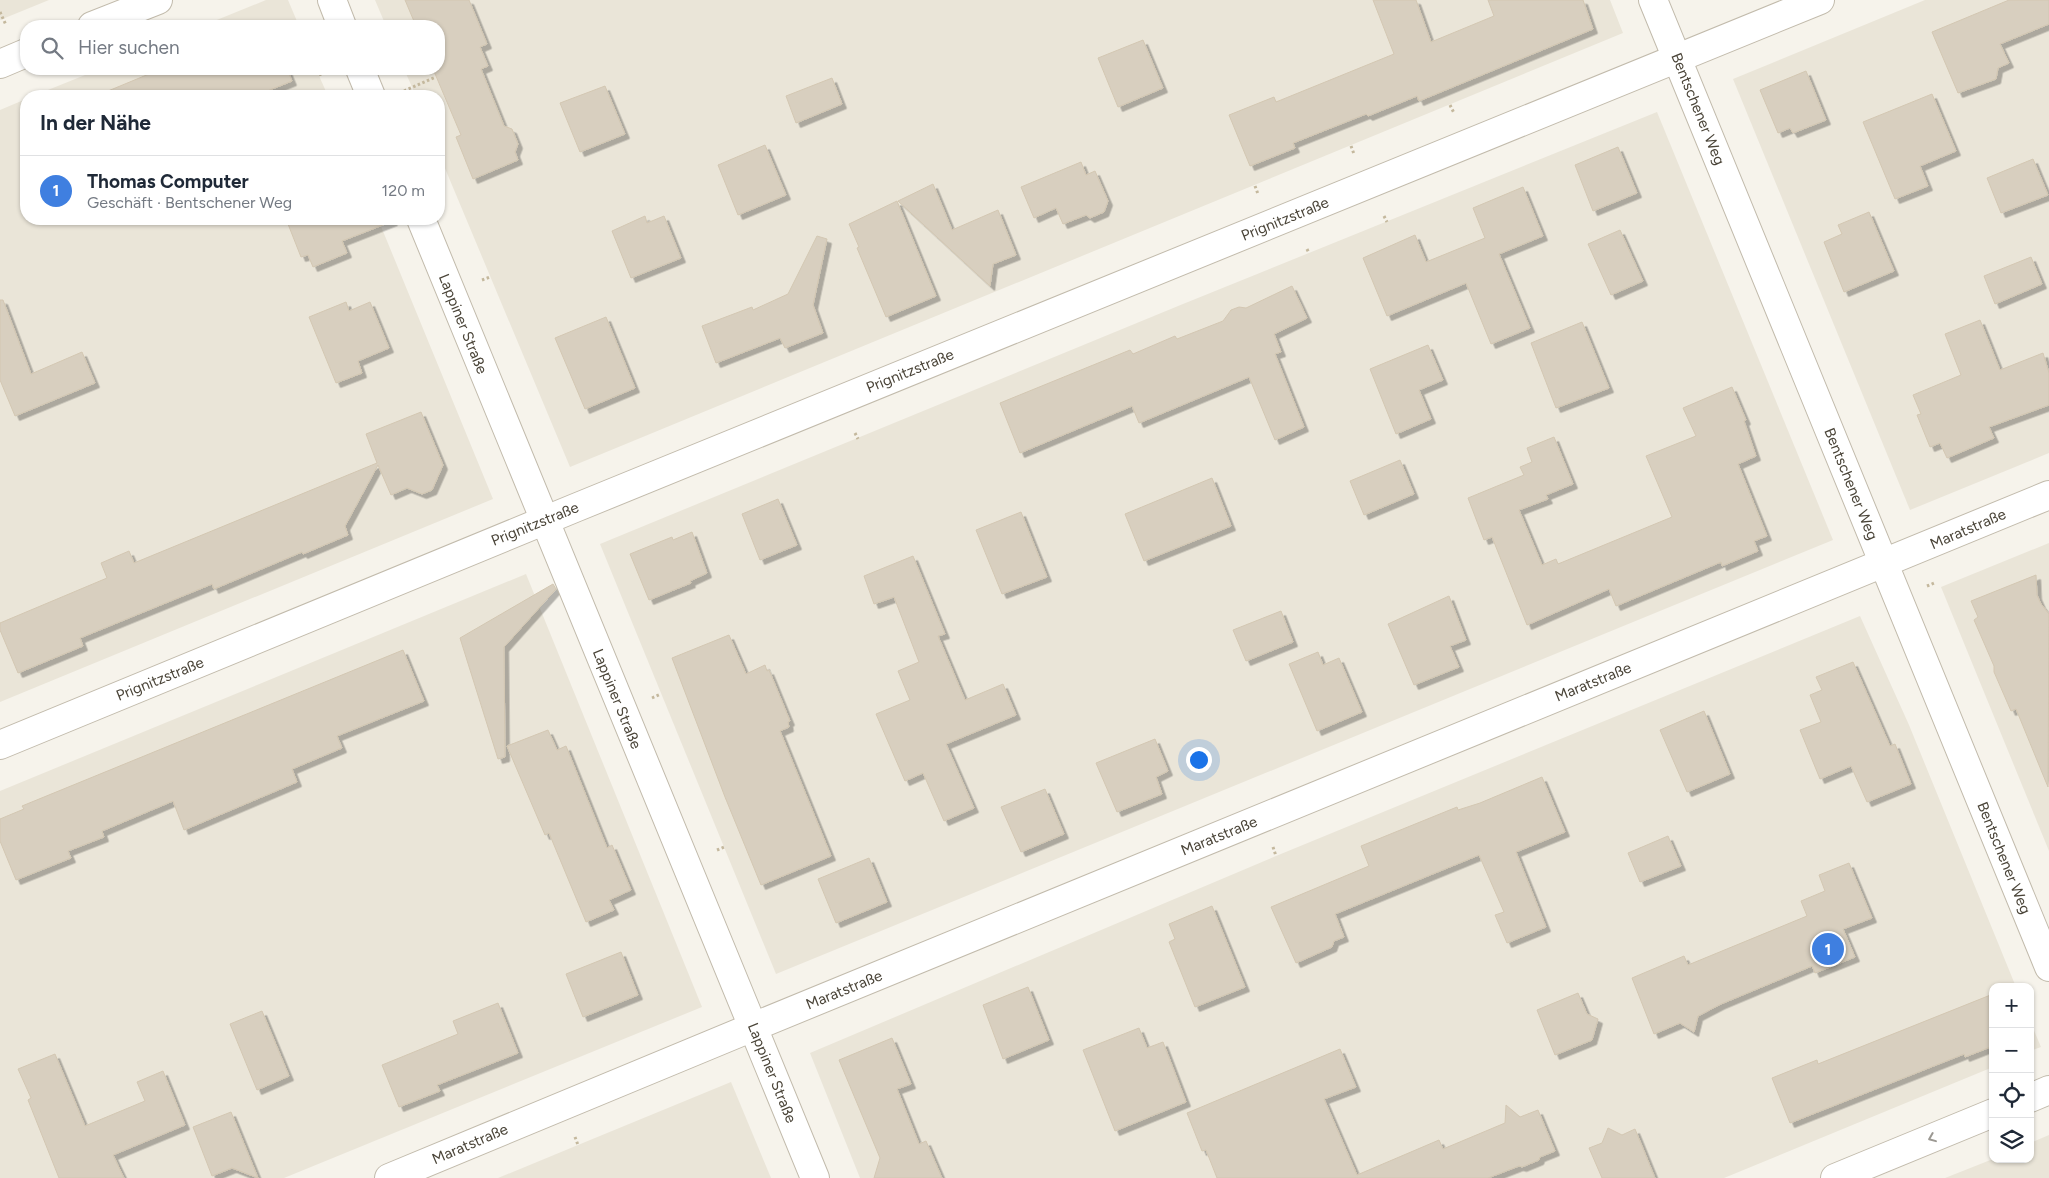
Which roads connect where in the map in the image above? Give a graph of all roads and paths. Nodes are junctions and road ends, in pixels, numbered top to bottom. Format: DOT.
graph roads {
  1 [pos="332,0"];
  2 [pos="1653,0"];
  3 [pos="1820,0"];
  4 [pos="151,1"];
  5 [pos="0,12"];
  6 [pos="106,20"];
  7 [pos="340,20"];
  8 [pos="6,25"];
  9 [pos="20,56"];
  10 [pos="1677,58"];
  11 [pos="0,64"];
  12 [pos="362,75"];
  13 [pos="436,77"];
  14 [pos="369,90"];
  15 [pos="406,90"];
  16 [pos="1450,105"];
  17 [pos="1454,113"];
  18 [pos="1351,146"];
  19 [pos="1355,155"];
  20 [pos="1255,186"];
  21 [pos="1258,195"];
  22 [pos="1384,216"];
  23 [pos="1387,222"];
  24 [pos="423,225"];
  25 [pos="1307,248"];
  26 [pos="1309,253"];
  27 [pos="490,276"];
  28 [pos="482,280"];
  29 [pos="856,434"];
  30 [pos="858,438"];
  31 [pos="2049,495"];
  32 [pos="544,521"];
  33 [pos="1884,563"];
  34 [pos="661,694"];
  35 [pos="651,698"];
  36 [pos="0,745"];
  37 [pos="724,847"];
  38 [pos="717,850"];
  39 [pos="2049,967"];
  40 [pos="753,1027"];
  41 [pos="2049,1090"];
  42 [pos="2034,1096"];
  43 [pos="1989,1115"];
  44 [pos="389,1178"];
  45 [pos="815,1178"];
  46 [pos="1835,1178"];
  1 -- 7 [label="street"];
  2 -- 10 [label="street, Bentschener Weg"];
  3 -- 10 [label="street, Prignitzstraße"];
  4 -- 6 [label="street"];
  5 -- 8 [label="path"];
  9 -- 11 [label="street"];
  10 -- 32 [label="street, Prignitzstraße"];
  10 -- 33 [label="street, Bentschener Weg"];
  12 -- 14 [label="street"];
  13 -- 15 [label="path"];
  16 -- 17 [label="path"];
  18 -- 19 [label="path"];
  20 -- 21 [label="path"];
  22 -- 23 [label="path"];
  24 -- 32 [label="street, Lappiner Straße"];
  25 -- 26 [label="path"];
  27 -- 28 [label="path"];
  29 -- 30 [label="path"];
  31 -- 33 [label="street, Maratstraße"];
  32 -- 36 [label="street, Prignitzstraße"];
  32 -- 40 [label="street, Lappiner Straße"];
  33 -- 39 [label="street, Bentschener Weg"];
  33 -- 40 [label="street, Maratstraße"];
  34 -- 35 [label="path"];
  37 -- 38 [label="path"];
  40 -- 44 [label="street, Maratstraße"];
  40 -- 45 [label="street, Lappiner Straße"];
  41 -- 42 [label="street"];
  43 -- 46 [label="street, one-way"];
}
